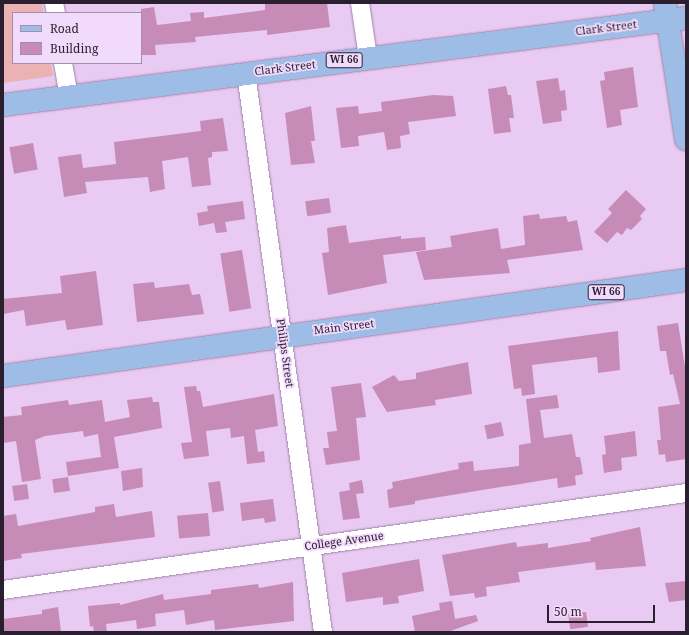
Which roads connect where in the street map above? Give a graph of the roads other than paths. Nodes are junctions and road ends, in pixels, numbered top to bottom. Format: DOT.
graph roads {
  1 [pos="360,3"];
  2 [pos="673,14"];
  3 [pos="368,57"];
  4 [pos="63,64"];
  5 [pos="246,73"];
  6 [pos="69,97"];
  7 [pos="3,105"];
  8 [pos="686,139"];
  9 [pos="686,280"];
  10 [pos="282,336"];
  11 [pos="3,376"];
  12 [pos="686,493"];
  13 [pos="311,546"];
  14 [pos="3,590"];
  15 [pos="323,632"];
  1 -- 3 [label="street"];
  2 -- 3 [label="main road, Clark Street / WI 66"];
  2 -- 8 [label="main road"];
  3 -- 5 [label="main road, Clark Street / WI 66"];
  4 -- 6 [label="street"];
  5 -- 6 [label="main road, Clark Street / WI 66"];
  5 -- 10 [label="street, Philips Street"];
  6 -- 7 [label="main road, Clark Street / WI 66"];
  9 -- 10 [label="main road, Main Street / WI 66"];
  10 -- 11 [label="main road, Main Street / WI 66"];
  10 -- 13 [label="street, Philips Street"];
  12 -- 13 [label="street, College Avenue"];
  13 -- 14 [label="street, College Avenue"];
  13 -- 15 [label="street, Philips Street"];
}
